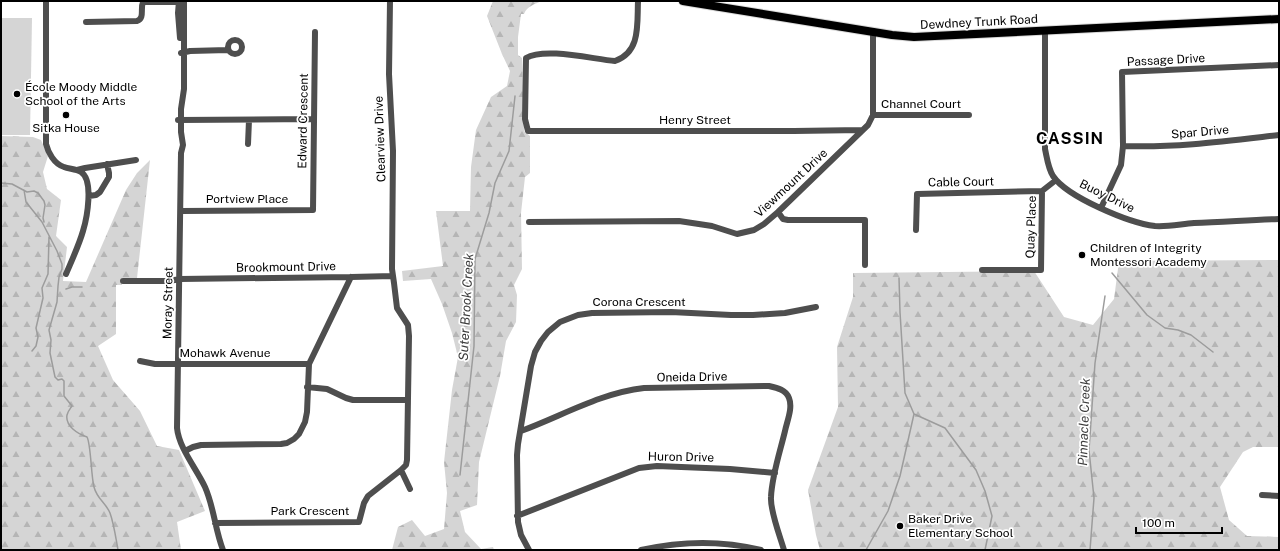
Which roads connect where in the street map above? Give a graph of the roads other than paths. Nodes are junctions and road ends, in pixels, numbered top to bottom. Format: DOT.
graph roads {
  1 [pos="46,1"];
  2 [pos="181,1"];
  3 [pos="390,1"];
  4 [pos="638,1"];
  5 [pos="683,1"];
  6 [pos="1279,19"];
  7 [pos="86,22"];
  8 [pos="1045,30"];
  9 [pos="873,31"];
  10 [pos="315,32"];
  11 [pos="228,50"];
  12 [pos="182,53"];
  13 [pos="1279,65"];
  14 [pos="969,115"];
  15 [pos="873,116"];
  16 [pos="314,119"];
  17 [pos="179,120"];
  18 [pos="249,120"];
  19 [pos="862,130"];
  20 [pos="1279,135"];
  21 [pos="248,144"];
  22 [pos="1123,146"];
  23 [pos="136,160"];
  24 [pos="107,164"];
  25 [pos="77,170"];
  26 [pos="1056,180"];
  27 [pos="1042,191"];
  28 [pos="89,196"];
  29 [pos="1101,208"];
  30 [pos="180,210"];
  31 [pos="313,210"];
  32 [pos="778,212"];
  33 [pos="1279,219"];
  34 [pos="529,222"];
  35 [pos="916,230"];
  36 [pos="865,265"];
  37 [pos="982,270"];
  38 [pos="66,274"];
  39 [pos="393,276"];
  40 [pos="351,277"];
  41 [pos="180,279"];
  42 [pos="123,281"];
  43 [pos="816,307"];
  44 [pos="140,361"];
  45 [pos="178,364"];
  46 [pos="309,364"];
  47 [pos="307,387"];
  48 [pos="408,400"];
  49 [pos="521,431"];
  50 [pos="185,451"];
  51 [pos="402,470"];
  52 [pos="775,473"];
  53 [pos="410,489"];
  54 [pos="1262,495"];
  55 [pos="1279,496"];
  56 [pos="517,516"];
  57 [pos="215,523"];
  58 [pos="223,550"];
  59 [pos="529,550"];
  60 [pos="641,550"];
  61 [pos="761,550"];
  62 [pos="784,550"];
  1 -- 25 [label="street"];
  2 -- 7 [label="street"];
  2 -- 12 [label="street, Moray Street"];
  3 -- 39 [label="street, Clearview Drive"];
  4 -- 19 [label="street, Henry Street"];
  5 -- 9 [label="main road, Dewdney Trunk Road"];
  6 -- 8 [label="main road, Dewdney Trunk Road"];
  8 -- 9 [label="main road, Dewdney Trunk Road"];
  8 -- 26 [label="street, Buoy Drive"];
  9 -- 15 [label="street"];
  10 -- 16 [label="street, Edward Crescent"];
  11 -- 12 [label="street"];
  12 -- 17 [label="street, Moray Street"];
  13 -- 22 [label="street, Passage Drive"];
  14 -- 15 [label="street, Channel Court"];
  15 -- 19 [label="street, Viewmount Drive"];
  16 -- 18 [label="street"];
  16 -- 31 [label="street, Edward Crescent"];
  17 -- 18 [label="street"];
  17 -- 30 [label="street, Moray Street"];
  18 -- 21 [label="street"];
  19 -- 32 [label="street, Viewmount Drive"];
  20 -- 22 [label="street, Spar Drive"];
  22 -- 29 [label="street, Passage Drive"];
  23 -- 24 [label="street"];
  24 -- 25 [label="street"];
  24 -- 28 [label="street"];
  25 -- 28 [label="street"];
  26 -- 27 [label="street, Quay Place"];
  26 -- 29 [label="street, Buoy Drive"];
  27 -- 35 [label="street, Cable Court"];
  27 -- 37 [label="street, Quay Place"];
  28 -- 38 [label="street"];
  29 -- 33 [label="street, Buoy Drive"];
  30 -- 31 [label="street, Portview Place"];
  30 -- 41 [label="street, Moray Street"];
  32 -- 34 [label="street, Viewmount Drive"];
  32 -- 36 [label="street"];
  39 -- 40 [label="street, Brookmount Drive"];
  39 -- 48 [label="street"];
  40 -- 41 [label="street, Brookmount Drive"];
  40 -- 46 [label="street"];
  41 -- 42 [label="street, Brookmount Drive"];
  41 -- 45 [label="street, Moray Street"];
  43 -- 49 [label="street, Corona Crescent"];
  44 -- 45 [label="street, Mohawk Avenue"];
  45 -- 46 [label="street, Mohawk Avenue"];
  45 -- 50 [label="street, Moray Street"];
  46 -- 47 [label="street"];
  47 -- 48 [label="street"];
  47 -- 50 [label="street"];
  48 -- 51 [label="street"];
  49 -- 52 [label="street, Oneida Drive"];
  49 -- 56 [label="street, Corona Crescent"];
  50 -- 57 [label="street, Moray Street"];
  51 -- 53 [label="street"];
  51 -- 57 [label="street, Park Crescent"];
  52 -- 56 [label="street, Huron Drive"];
  52 -- 62 [label="street"];
  54 -- 55 [label="street"];
  56 -- 59 [label="street, Corona Crescent"];
  57 -- 58 [label="street, Moray Street"];
  60 -- 61 [label="street"];
}
